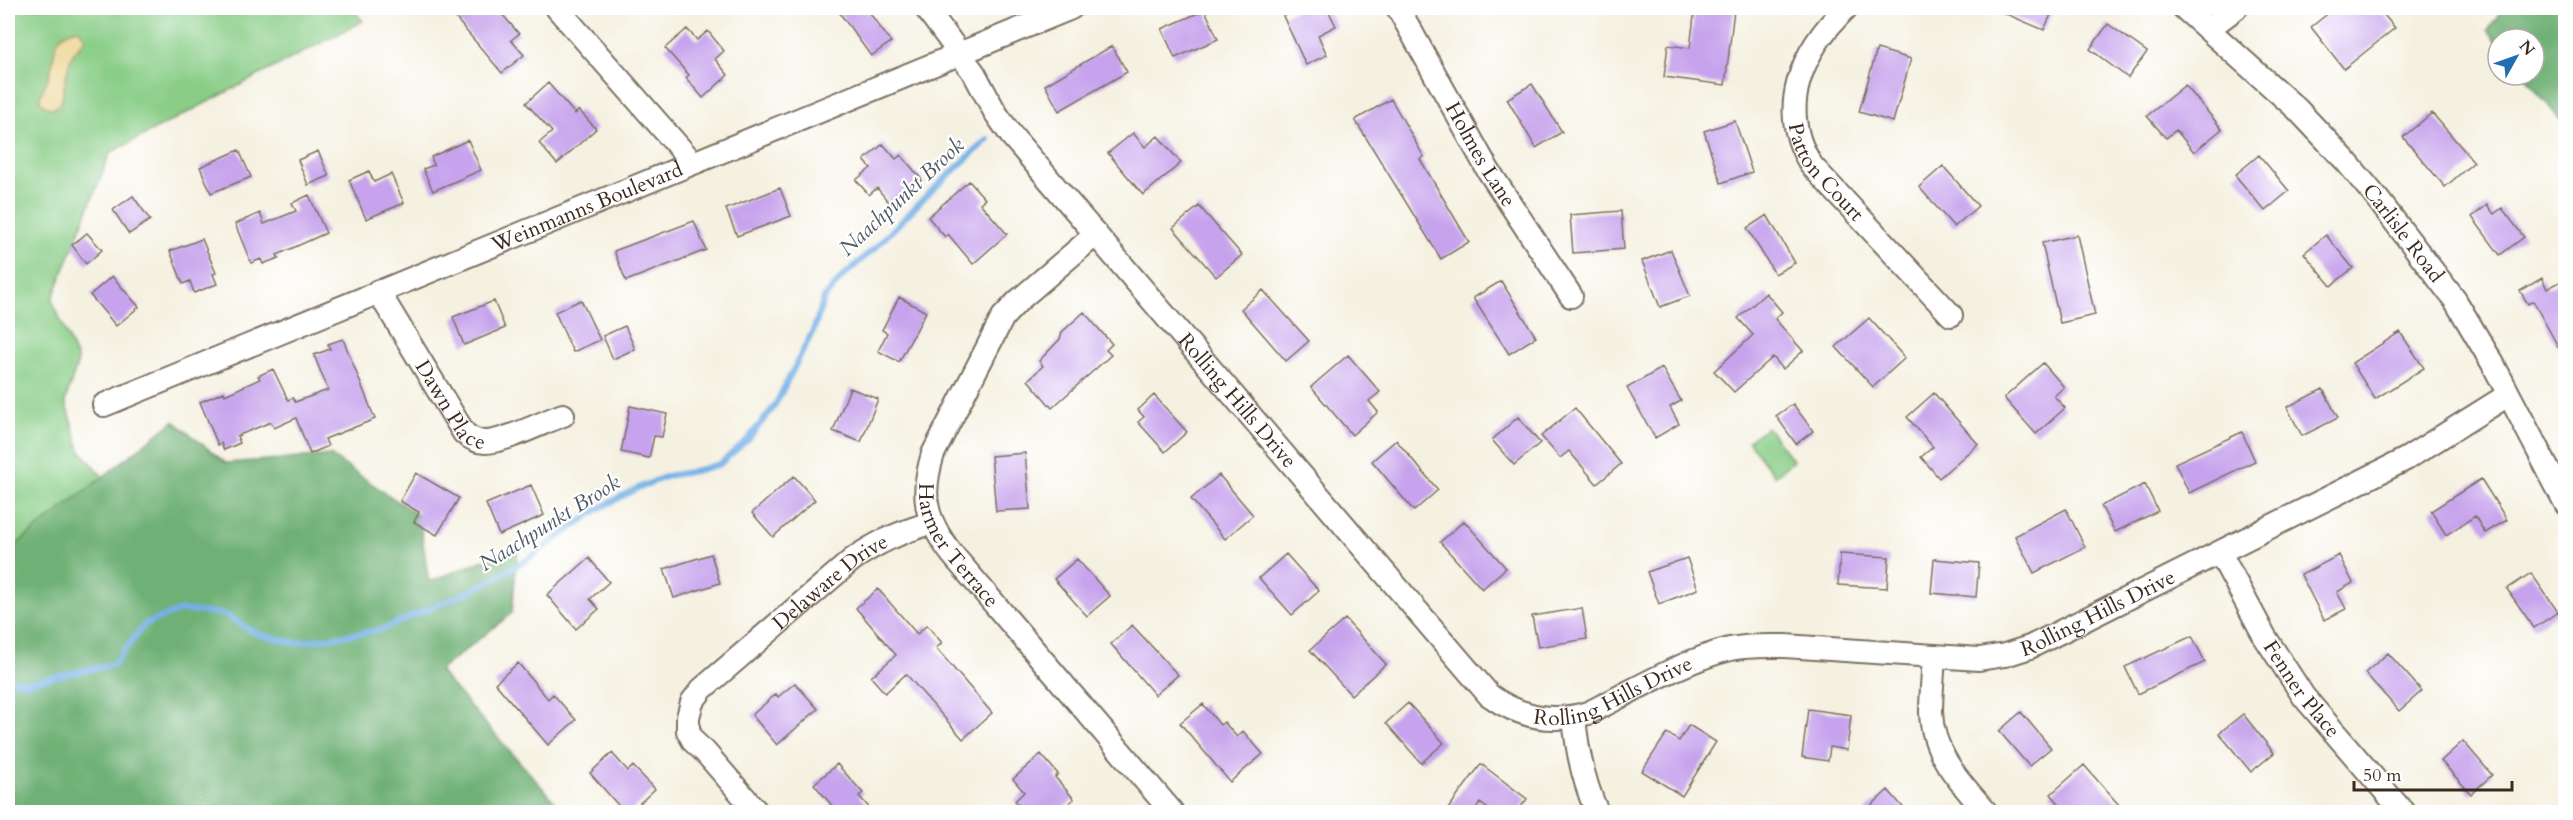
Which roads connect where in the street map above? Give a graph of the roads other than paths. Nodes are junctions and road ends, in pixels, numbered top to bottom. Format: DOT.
graph roads {
  1 [pos="557,8"];
  2 [pos="926,8"];
  3 [pos="1071,8"];
  4 [pos="1398,8"];
  5 [pos="1846,8"];
  6 [pos="2184,8"];
  7 [pos="2236,8"];
  8 [pos="2208,29"];
  9 [pos="960,52"];
  10 [pos="692,162"];
  11 [pos="1096,234"];
  12 [pos="378,291"];
  13 [pos="1571,296"];
  14 [pos="1951,315"];
  15 [pos="2508,395"];
  16 [pos="104,405"];
  17 [pos="562,415"];
  18 [pos="2565,504"];
  19 [pos="931,523"];
  20 [pos="2220,553"];
  21 [pos="1934,656"];
  22 [pos="1574,717"];
  23 [pos="757,813"];
  24 [pos="1172,813"];
  25 [pos="1597,813"];
  26 [pos="1986,813"];
  27 [pos="2403,813"];
  1 -- 10 [label="street"];
  2 -- 9 [label="street, Rolling Hills Drive"];
  3 -- 9 [label="street, Weinmanns Boulevard"];
  4 -- 13 [label="street, Holmes Lane"];
  5 -- 14 [label="street, Patton Court"];
  6 -- 8 [label="street, Carlisle Road"];
  7 -- 8 [label="street"];
  8 -- 15 [label="street, Carlisle Road"];
  9 -- 10 [label="street, Weinmanns Boulevard"];
  9 -- 11 [label="street, Rolling Hills Drive"];
  10 -- 12 [label="street, Weinmanns Boulevard"];
  11 -- 19 [label="street, Harmer Terrace"];
  11 -- 22 [label="street, Rolling Hills Drive"];
  12 -- 16 [label="street, Weinmanns Boulevard"];
  12 -- 17 [label="street, Dawn Place"];
  15 -- 18 [label="street, Carlisle Road"];
  15 -- 20 [label="street, Rolling Hills Drive"];
  19 -- 23 [label="street, Delaware Drive"];
  19 -- 24 [label="street, Harmer Terrace"];
  20 -- 21 [label="street, Rolling Hills Drive"];
  20 -- 27 [label="street, Fenner Place"];
  21 -- 22 [label="street, Rolling Hills Drive"];
  21 -- 26 [label="street"];
  22 -- 25 [label="street"];
}
